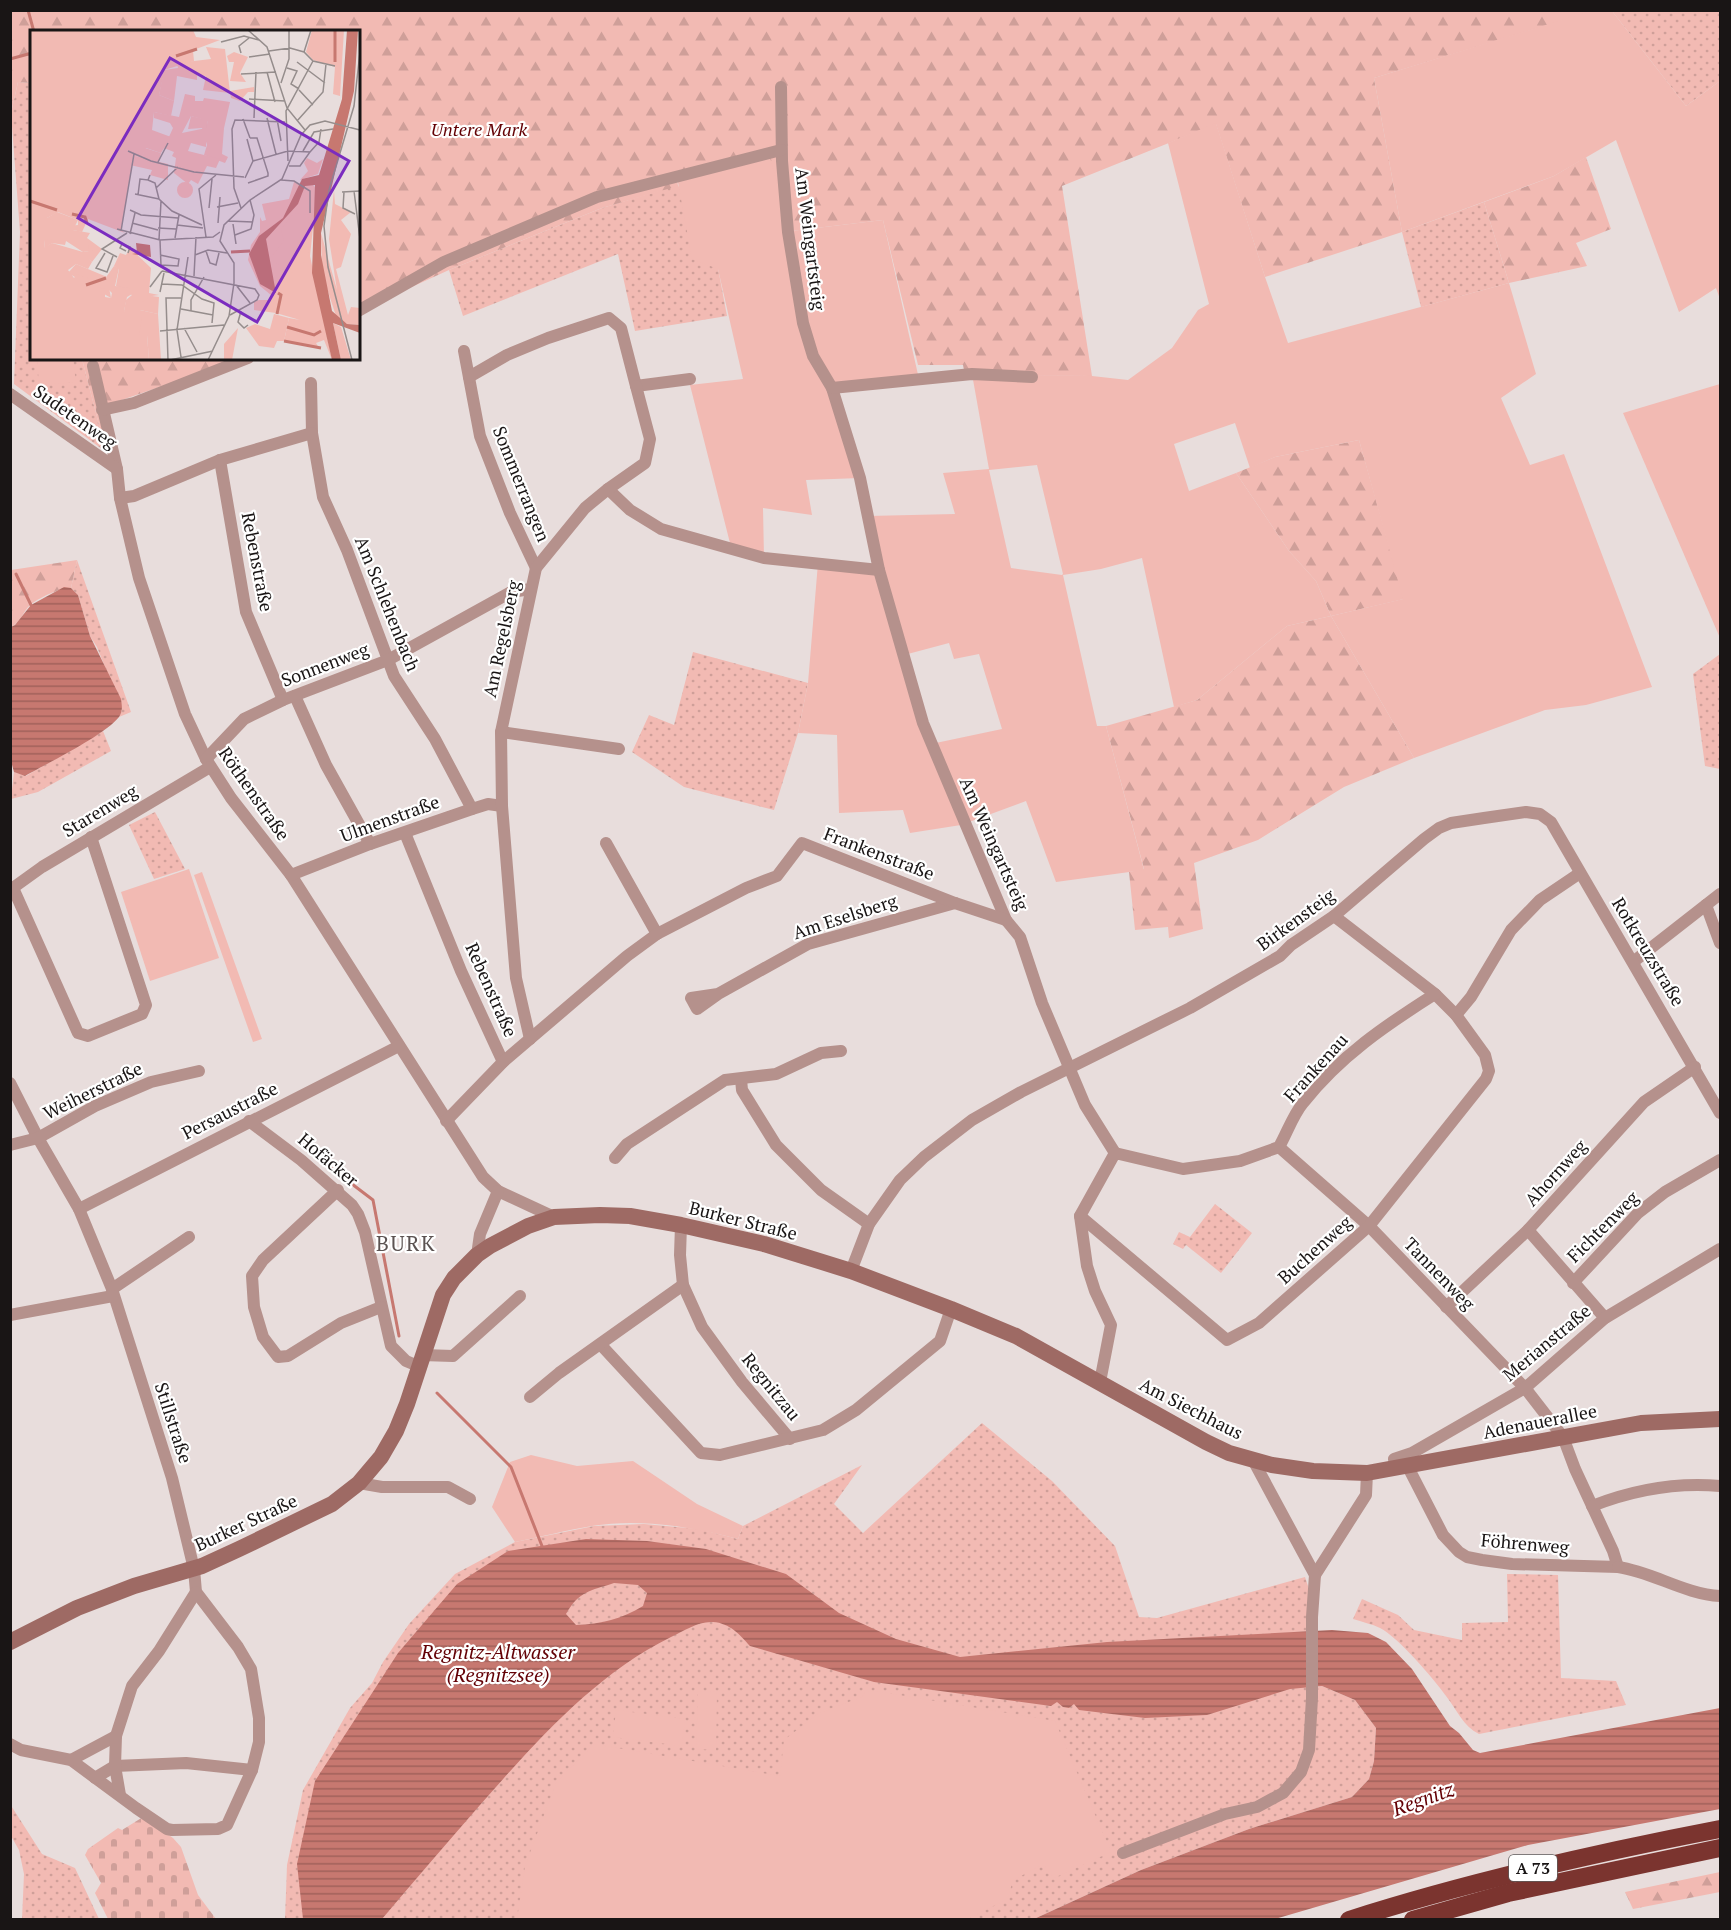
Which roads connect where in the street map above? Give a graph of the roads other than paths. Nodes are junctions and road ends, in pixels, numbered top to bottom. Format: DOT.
graph roads {
  1 [pos="781,87"];
  2 [pos="782,150"];
  3 [pos="360,310"];
  4 [pos="464,351"];
  5 [pos="243,360"];
  6 [pos="93,366"];
  7 [pos="470,377"];
  8 [pos="1032,378"];
  9 [pos="690,379"];
  10 [pos="311,383"];
  11 [pos="636,386"];
  12 [pos="832,388"];
  13 [pos="11,398"];
  14 [pos="102,410"];
  15 [pos="312,433"];
  16 [pos="220,460"];
  17 [pos="117,469"];
  18 [pos="608,489"];
  19 [pos="120,498"];
  20 [pos="536,568"];
  21 [pos="879,570"];
  22 [pos="531,589"];
  23 [pos="388,660"];
  24 [pos="289,698"];
  25 [pos="501,732"];
  26 [pos="619,749"];
  27 [pos="208,763"];
  28 [pos="502,806"];
  29 [pos="472,809"];
  30 [pos="1539,814"];
  31 [pos="405,833"];
  32 [pos="91,837"];
  33 [pos="606,843"];
  34 [pos="370,844"];
  35 [pos="1580,873"];
  36 [pos="291,875"];
  37 [pos="12,889"];
  38 [pos="1720,894"];
  39 [pos="955,903"];
  40 [pos="1706,905"];
  41 [pos="1334,916"];
  42 [pos="1006,920"];
  43 [pos="657,934"];
  44 [pos="1720,943"];
  45 [pos="1633,962"];
  46 [pos="718,994"];
  47 [pos="1435,994"];
  48 [pos="1456,1016"];
  49 [pos="530,1039"];
  50 [pos="399,1046"];
  51 [pos="841,1051"];
  52 [pos="503,1062"];
  53 [pos="1695,1067"];
  54 [pos="1069,1069"];
  55 [pos="199,1071"];
  56 [pos="741,1079"];
  57 [pos="10,1083"];
  58 [pos="1720,1113"];
  59 [pos="249,1121"];
  60 [pos="446,1121"];
  61 [pos="38,1138"];
  62 [pos="10,1145"];
  63 [pos="1279,1147"];
  64 [pos="1115,1153"];
  65 [pos="615,1158"];
  66 [pos="1720,1160"];
  67 [pos="338,1190"];
  68 [pos="498,1191"];
  69 [pos="79,1209"];
  70 [pos="1080,1216"];
  71 [pos="554,1217"];
  72 [pos="869,1224"];
  73 [pos="681,1225"];
  74 [pos="1369,1226"];
  75 [pos="1528,1230"];
  76 [pos="189,1237"];
  77 [pos="1720,1249"];
  78 [pos="477,1255"];
  79 [pos="851,1271"];
  80 [pos="1573,1283"];
  81 [pos="683,1285"];
  82 [pos="112,1293"];
  83 [pos="520,1296"];
  84 [pos="381,1307"];
  85 [pos="1446,1307"];
  86 [pos="951,1309"];
  87 [pos="10,1315"];
  88 [pos="1605,1318"];
  89 [pos="601,1345"];
  90 [pos="420,1361"];
  91 [pos="1100,1382"];
  92 [pos="1525,1388"];
  93 [pos="530,1397"];
  94 [pos="1720,1419"];
  95 [pos="1563,1437"];
  96 [pos="790,1439"];
  97 [pos="1253,1460"];
  98 [pos="1401,1463"];
  99 [pos="1367,1473"];
  100 [pos="359,1483"];
  101 [pos="1720,1486"];
  102 [pos="471,1499"];
  103 [pos="1592,1506"];
  104 [pos="1618,1567"];
  105 [pos="194,1569"];
  106 [pos="1315,1575"];
  107 [pos="196,1592"];
  108 [pos="1720,1596"];
  109 [pos="10,1642"];
  110 [pos="116,1736"];
  111 [pos="14,1748"];
  112 [pos="71,1760"];
  113 [pos="116,1766"];
  114 [pos="252,1770"];
  115 [pos="95,1778"];
  116 [pos="120,1795"];
  117 [pos="1720,1829"];
  118 [pos="1720,1848"];
  119 [pos="1124,1852"];
  120 [pos="1349,1920"];
  121 [pos="1413,1920"];
  1 -- 2 [label="street, Am Weingartsteig"];
  2 -- 3 [label="street"];
  2 -- 12 [label="street, Am Weingartsteig"];
  4 -- 7 [label="street, Sommerrangen"];
  5 -- 14 [label="street"];
  6 -- 14 [label="street, Röthenstraße"];
  7 -- 11 [label="street"];
  7 -- 20 [label="street, Sommerrangen"];
  8 -- 12 [label="street"];
  9 -- 11 [label="street"];
  10 -- 15 [label="street, Am Schlehenbach"];
  11 -- 18 [label="street, Am Regelsberg"];
  12 -- 21 [label="street, Am Weingartsteig"];
  13 -- 17 [label="street, Sudetenweg"];
  14 -- 17 [label="street, Röthenstraße"];
  15 -- 16 [label="street"];
  15 -- 23 [label="street, Am Schlehenbach"];
  16 -- 19 [label="street"];
  16 -- 24 [label="street, Rebenstraße"];
  17 -- 19 [label="street, Röthenstraße"];
  18 -- 20 [label="street, Am Regelsberg"];
  18 -- 21 [label="street"];
  19 -- 27 [label="street, Röthenstraße"];
  20 -- 22 [label="street, Am Regelsberg"];
  21 -- 42 [label="street, Am Weingartsteig"];
  22 -- 23 [label="street, Sonnenweg"];
  22 -- 25 [label="street, Am Regelsberg"];
  23 -- 24 [label="street, Sonnenweg"];
  23 -- 29 [label="street, Am Schlehenbach"];
  24 -- 27 [label="street, Sonnenweg"];
  24 -- 34 [label="street, Rebenstraße"];
  25 -- 26 [label="street"];
  25 -- 28 [label="street, Am Regelsberg"];
  27 -- 32 [label="street, Starenweg"];
  27 -- 36 [label="street, Röthenstraße"];
  28 -- 29 [label="street, Ulmenstraße"];
  28 -- 49 [label="street, Am Regelsberg"];
  29 -- 31 [label="street, Ulmenstraße"];
  30 -- 35 [label="street, Rotkreuzstraße"];
  30 -- 41 [label="street, Birkensteig"];
  31 -- 34 [label="street, Ulmenstraße"];
  31 -- 52 [label="street, Rebenstraße"];
  32 -- 37 [label="street, Starenweg"];
  32 -- 37 [label="street"];
  33 -- 43 [label="street"];
  34 -- 36 [label="street, Ulmenstraße"];
  35 -- 45 [label="street, Rotkreuzstraße"];
  35 -- 48 [label="street"];
  36 -- 50 [label="street, Röthenstraße"];
  38 -- 40 [label="street"];
  39 -- 42 [label="street, Frankenstraße"];
  39 -- 43 [label="street, Frankenstraße"];
  39 -- 46 [label="street, Am Eselsberg"];
  40 -- 44 [label="street"];
  40 -- 45 [label="street"];
  41 -- 47 [label="street"];
  41 -- 54 [label="street, Birkensteig"];
  42 -- 54 [label="street, Am Weingartsteig"];
  43 -- 49 [label="street, Frankenstraße"];
  45 -- 53 [label="street, Rotkreuzstraße"];
  47 -- 48 [label="street"];
  47 -- 63 [label="street, Frankenau"];
  48 -- 74 [label="street, Buchenweg"];
  49 -- 52 [label="street, Frankenstraße"];
  50 -- 59 [label="street, Persaustraße"];
  50 -- 60 [label="street, Röthenstraße"];
  51 -- 56 [label="street"];
  52 -- 60 [label="street, Frankenstraße"];
  53 -- 58 [label="street, Rotkreuzstraße"];
  53 -- 75 [label="street, Ahornweg"];
  54 -- 64 [label="street, Am Weingartsteig"];
  54 -- 72 [label="street, Birkensteig"];
  55 -- 61 [label="street, Weiherstraße"];
  56 -- 65 [label="street"];
  56 -- 72 [label="street"];
  57 -- 61 [label="street, Stillstraße"];
  59 -- 67 [label="street, Hofäcker"];
  59 -- 69 [label="street, Persaustraße"];
  60 -- 68 [label="street, Röthenstraße"];
  61 -- 62 [label="street, Weiherstraße"];
  61 -- 69 [label="street, Stillstraße"];
  63 -- 64 [label="street"];
  63 -- 74 [label="street, Tannenweg"];
  64 -- 70 [label="street"];
  66 -- 80 [label="street, Fichtenweg"];
  67 -- 84 [label="street, Hofäcker"];
  67 -- 84 [label="street"];
  68 -- 71 [label="street, Röthenstraße"];
  68 -- 78 [label="street"];
  69 -- 82 [label="street, Stillstraße"];
  70 -- 74 [label="street, Buchenweg"];
  70 -- 91 [label="street"];
  71 -- 73 [label="main road, Burker Straße"];
  71 -- 78 [label="main road, Burker Straße"];
  72 -- 79 [label="street, Birkensteig"];
  73 -- 79 [label="main road, Burker Straße"];
  73 -- 81 [label="street, Regnitzau"];
  74 -- 85 [label="street, Tannenweg"];
  75 -- 80 [label="street, Fichtenweg"];
  75 -- 85 [label="street, Ahornweg"];
  76 -- 82 [label="street"];
  77 -- 88 [label="street, Merianstraße"];
  78 -- 90 [label="main road, Burker Straße"];
  79 -- 86 [label="main road, Burker Straße"];
  80 -- 88 [label="street, Fichtenweg"];
  81 -- 89 [label="street"];
  81 -- 96 [label="street, Regnitzau"];
  82 -- 87 [label="street"];
  82 -- 105 [label="street, Stillstraße"];
  83 -- 90 [label="street"];
  84 -- 90 [label="street, Hofäcker"];
  85 -- 92 [label="street, Tannenweg"];
  86 -- 91 [label="main road, Burker Straße"];
  86 -- 96 [label="street, Regnitzau"];
  88 -- 92 [label="street, Merianstraße"];
  89 -- 93 [label="street"];
  89 -- 96 [label="street"];
  90 -- 100 [label="main road, Burker Straße"];
  91 -- 97 [label="main road, Am Siechhaus"];
  92 -- 95 [label="street, Tannenweg"];
  92 -- 98 [label="street, Merianstraße"];
  94 -- 95 [label="main road, Adenauerallee"];
  95 -- 98 [label="main road, Adenauerallee"];
  95 -- 103 [label="street"];
  97 -- 99 [label="main road, Am Siechhaus"];
  97 -- 106 [label="street"];
  98 -- 99 [label="main road, Adenauerallee"];
  98 -- 104 [label="street, Föhrenweg"];
  99 -- 106 [label="street"];
  100 -- 102 [label="street"];
  100 -- 105 [label="main road, Burker Straße"];
  101 -- 103 [label="street"];
  103 -- 104 [label="street"];
  104 -- 108 [label="street, Föhrenweg"];
  105 -- 107 [label="street, Stillstraße"];
  105 -- 109 [label="main road, Burker Straße"];
  106 -- 119 [label="street"];
  107 -- 110 [label="street"];
  107 -- 114 [label="street"];
  110 -- 112 [label="street"];
  110 -- 113 [label="street"];
  111 -- 112 [label="street"];
  112 -- 115 [label="street"];
  113 -- 114 [label="street"];
  113 -- 115 [label="street"];
  113 -- 116 [label="street"];
  114 -- 116 [label="street"];
  115 -- 116 [label="street"];
  117 -- 120 [label="highway, A 73"];
  118 -- 121 [label="highway, A 73"];
}
